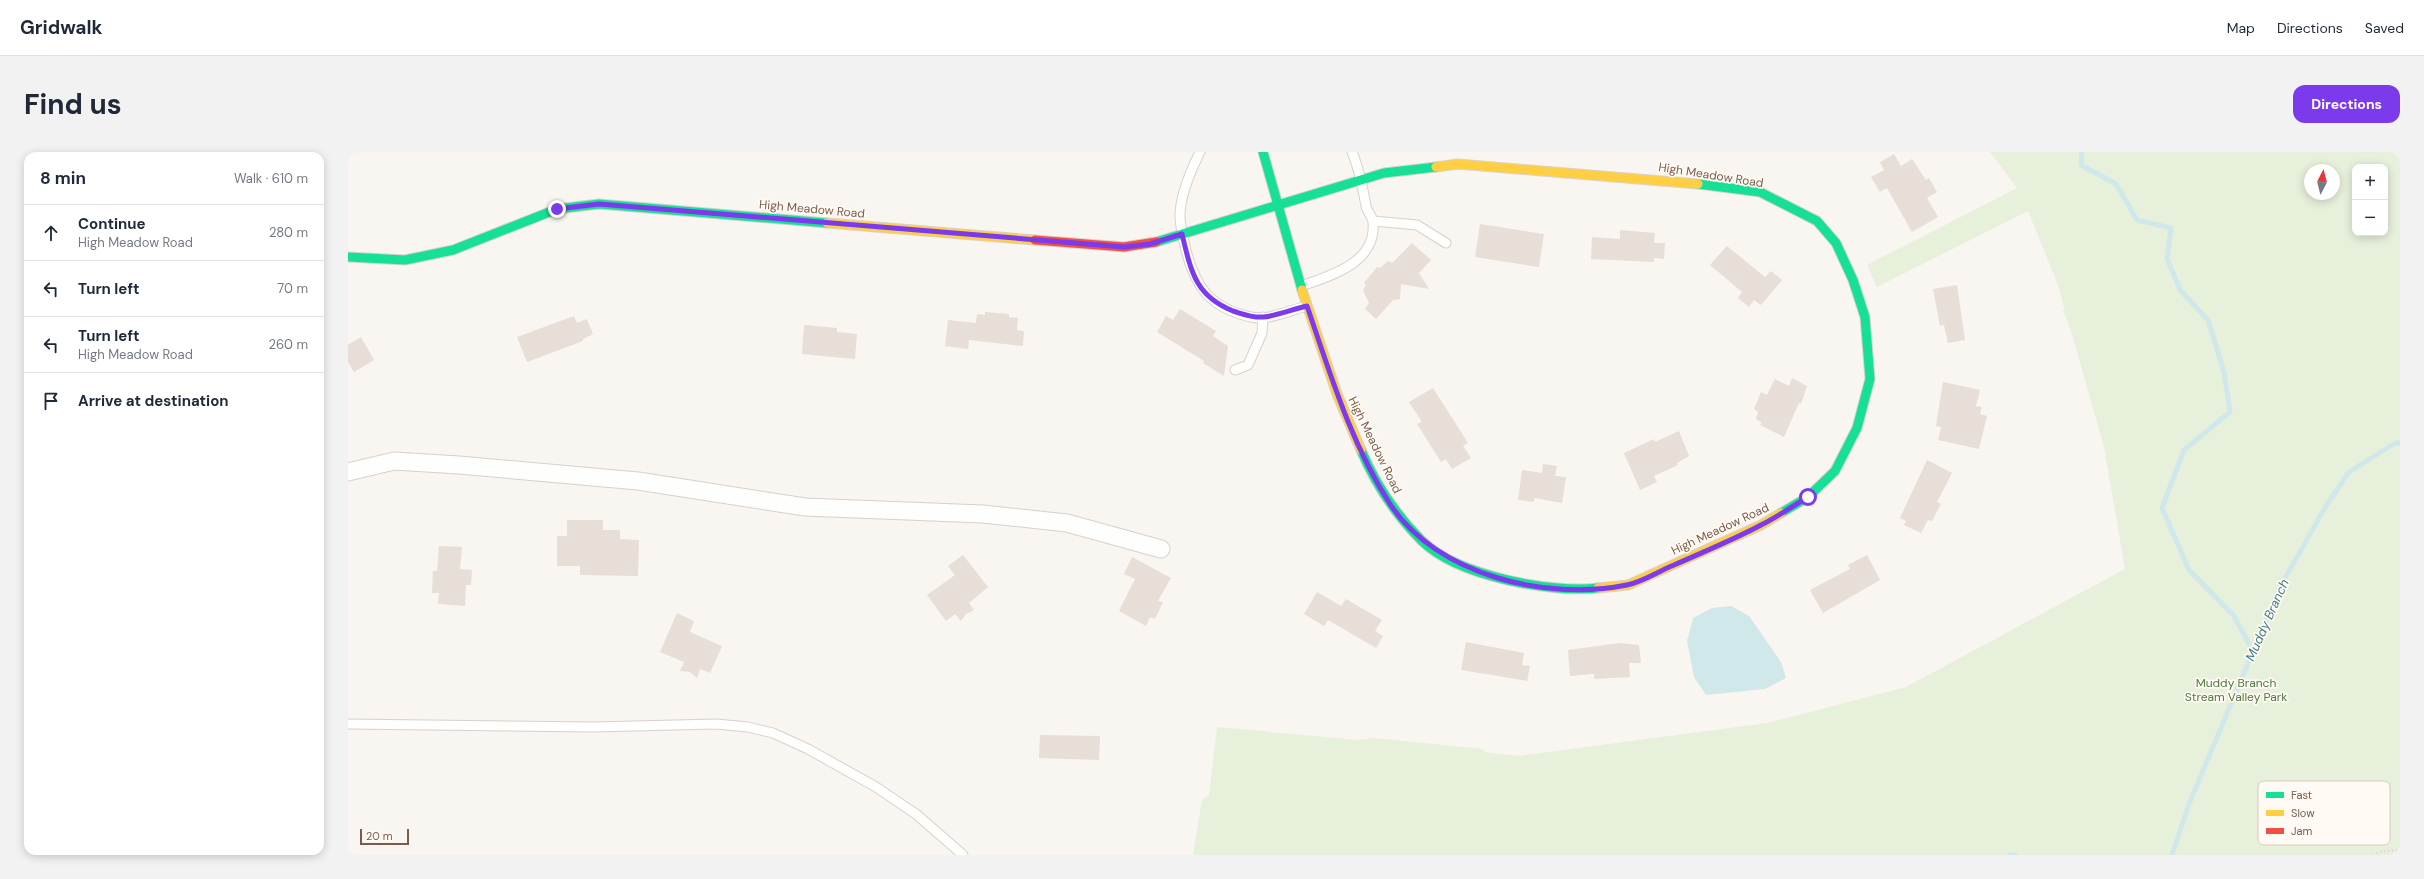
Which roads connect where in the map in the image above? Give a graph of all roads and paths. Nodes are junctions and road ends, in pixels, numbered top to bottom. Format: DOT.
graph roads {
  1 [pos="1200,152"];
  2 [pos="1263,152"];
  3 [pos="1352,152"];
  4 [pos="1360,181"];
  5 [pos="1276,207"];
  6 [pos="1374,221"];
  7 [pos="1182,234"];
  8 [pos="1446,243"];
  9 [pos="348,256"];
  10 [pos="1301,286"];
  11 [pos="1307,306"];
  12 [pos="1263,317"];
  13 [pos="1235,370"];
  14 [pos="348,472"];
  15 [pos="1162,549"];
  16 [pos="348,724"];
  17 [pos="2400,850"];
  18 [pos="963,855"];
  19 [pos="2373,855"];
  1 -- 7 [label="lane"];
  2 -- 5 [label="street"];
  3 -- 4 [label="lane"];
  4 -- 5 [label="street, High Meadow Road"];
  4 -- 6 [label="lane"];
  4 -- 11 [label="street, High Meadow Road"];
  5 -- 7 [label="street, High Meadow Road"];
  5 -- 10 [label="street, High Meadow Road"];
  6 -- 8 [label="lane"];
  6 -- 10 [label="lane"];
  7 -- 9 [label="street, High Meadow Road"];
  7 -- 12 [label="lane"];
  10 -- 11 [label="street, High Meadow Road"];
  11 -- 12 [label="lane"];
  12 -- 13 [label="lane"];
  14 -- 15 [label="street"];
  16 -- 18 [label="lane"];
  17 -- 19 [label="path"];
}
